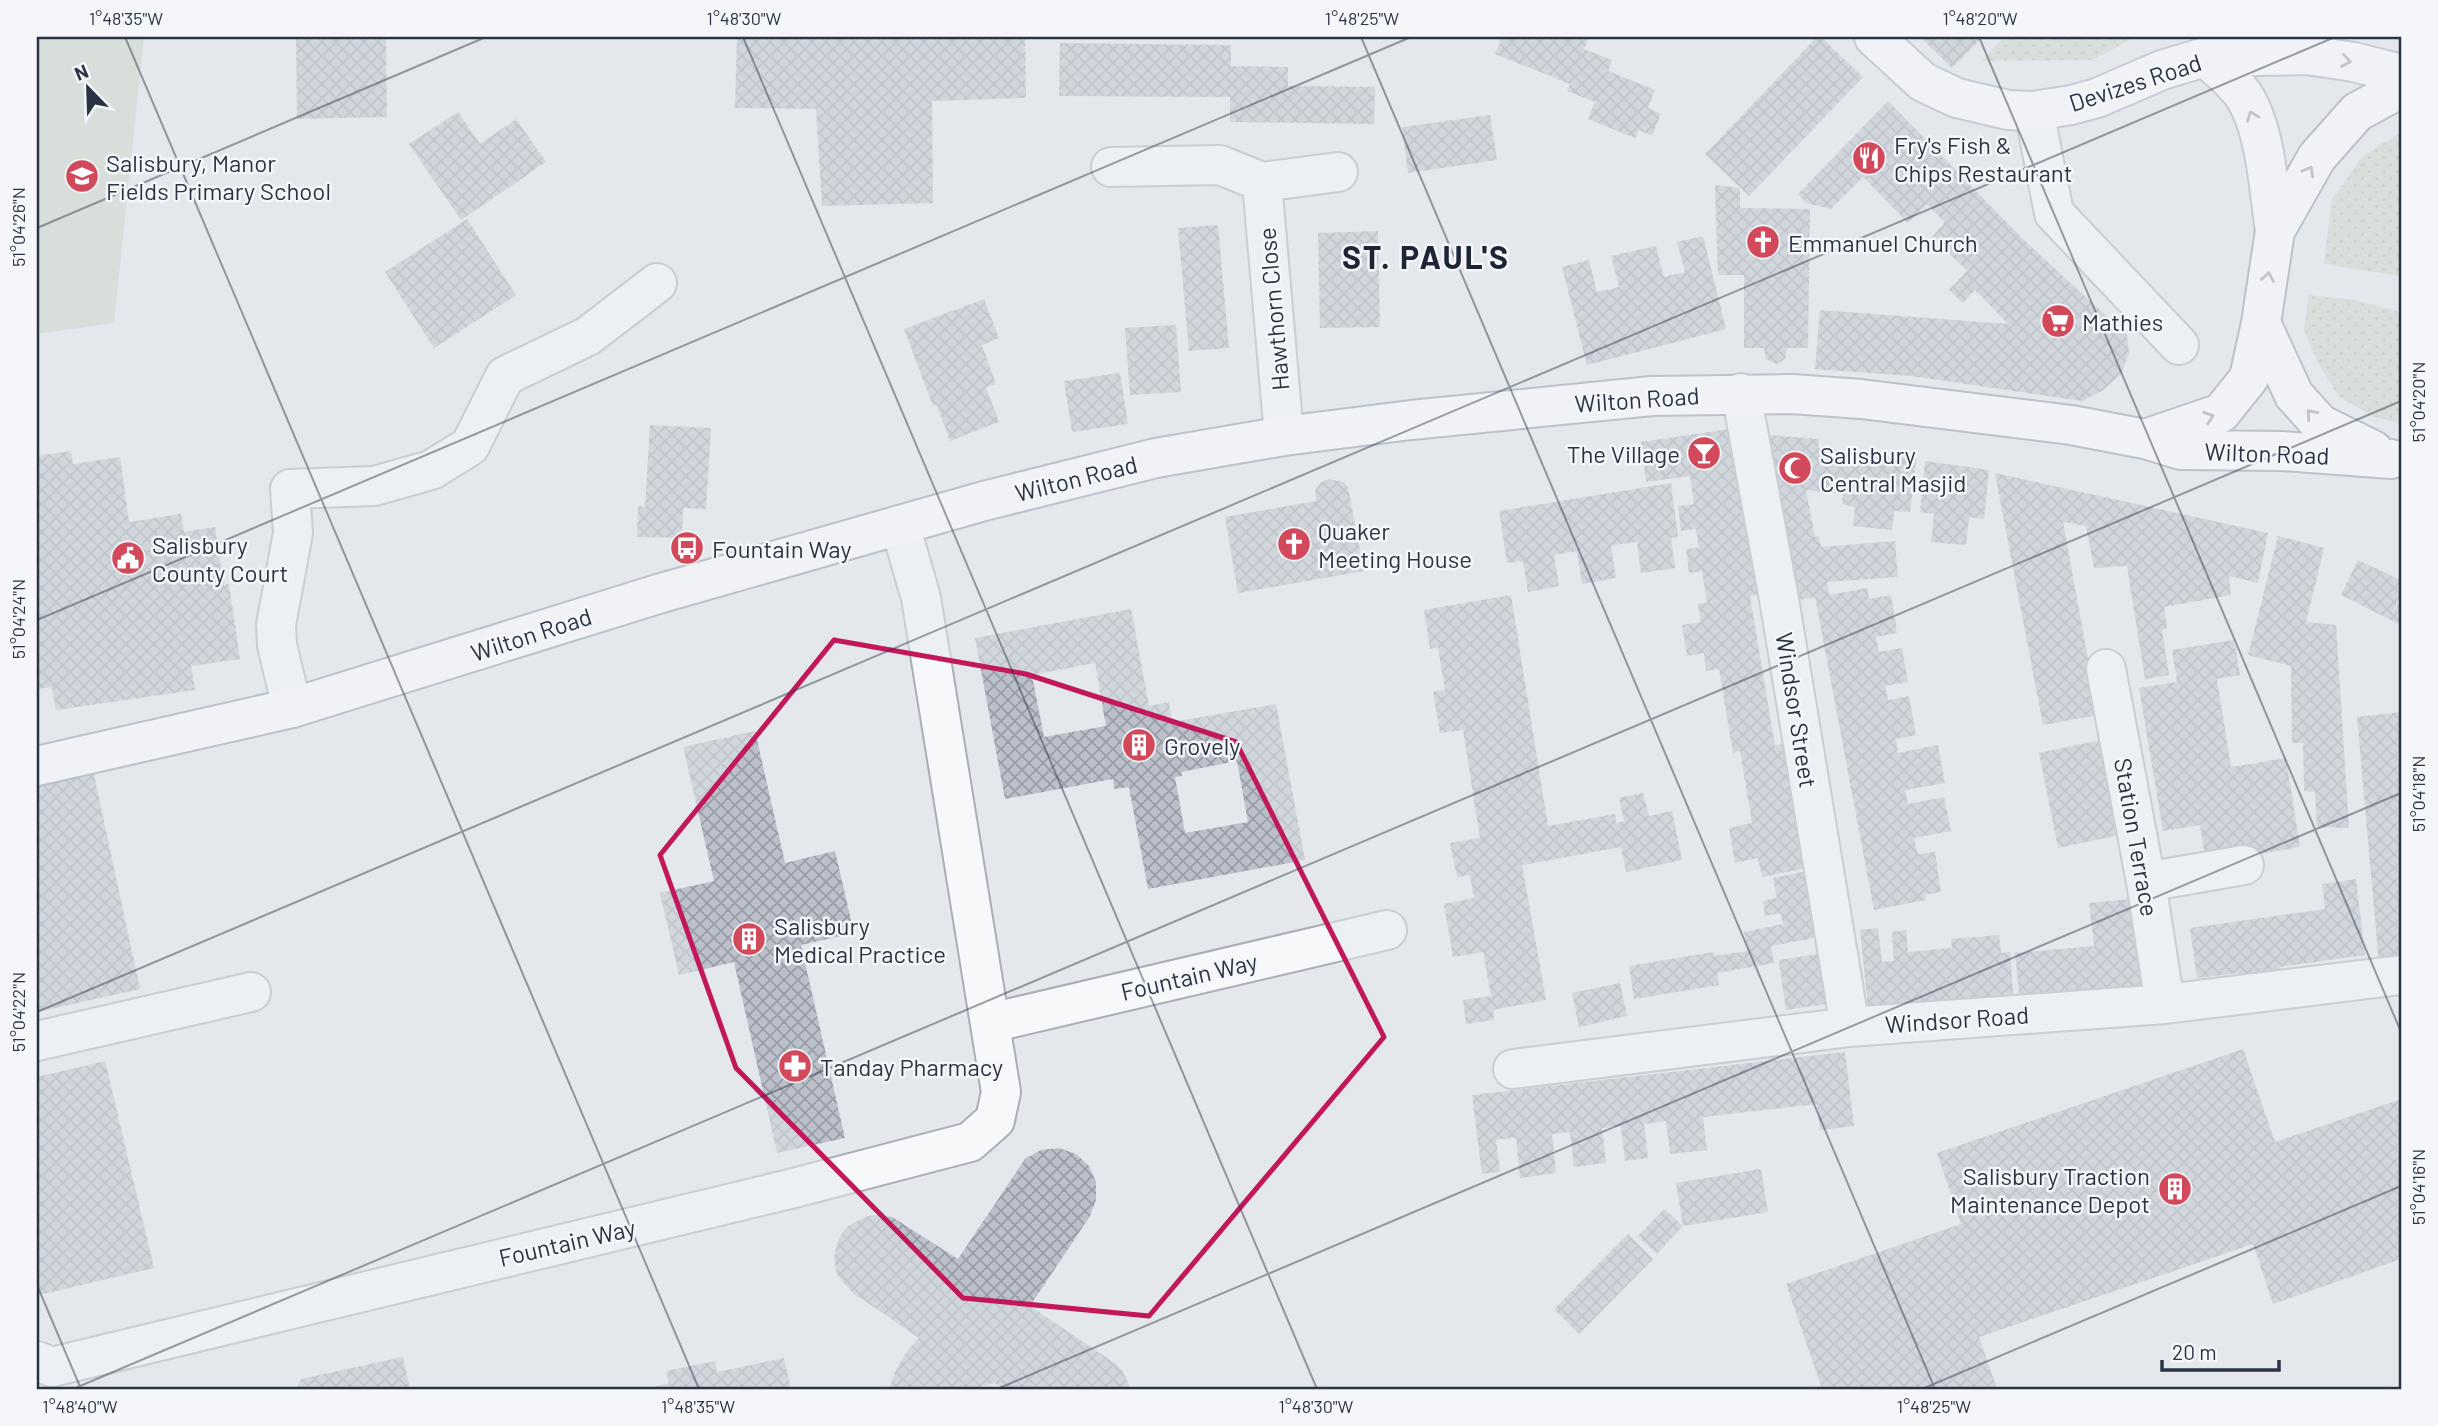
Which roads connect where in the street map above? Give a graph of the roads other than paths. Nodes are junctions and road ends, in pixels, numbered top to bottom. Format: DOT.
graph roads {
  1 [pos="1874,37"];
  2 [pos="2302,46"];
  3 [pos="2213,47"];
  4 [pos="2401,75"];
  5 [pos="2401,88"];
  6 [pos="2034,111"];
  7 [pos="1111,167"];
  8 [pos="1338,172"];
  9 [pos="1262,182"];
  10 [pos="2276,231"];
  11 [pos="657,283"];
  12 [pos="2262,323"];
  13 [pos="2179,345"];
  14 [pos="1741,393"];
  15 [pos="1284,436"];
  16 [pos="2145,439"];
  17 [pos="2396,460"];
  18 [pos="900,525"];
  19 [pos="2106,669"];
  20 [pos="292,708"];
  21 [pos="37,766"];
  22 [pos="2244,865"];
  23 [pos="2146,882"];
  24 [pos="1387,930"];
  25 [pos="2401,975"];
  26 [pos="251,992"];
  27 [pos="2165,1004"];
  28 [pos="990,1023"];
  29 [pos="1850,1027"];
  30 [pos="37,1041"];
  31 [pos="1513,1069"];
  32 [pos="37,1361"];
  1 -- 6 [label="main road, Devizes Road"];
  2 -- 3 [label="main road, Devizes Road"];
  2 -- 4 [label="main road, Devizes Road, one-way"];
  3 -- 6 [label="main road, Devizes Road"];
  10 -- 3 [label="main road, one-way"];
  10 -- 5 [label="main road, one-way"];
  6 -- 13 [label="street, Devizes Road"];
  7 -- 9 [label="street"];
  8 -- 9 [label="street"];
  9 -- 15 [label="street, Hawthorn Close"];
  12 -- 10 [label="main road, Wilton Road, one-way"];
  11 -- 20 [label="street"];
  16 -- 12 [label="main road, Wilton Road, one-way"];
  17 -- 12 [label="main road, one-way"];
  14 -- 15 [label="main road, Wilton Road"];
  14 -- 16 [label="main road, Wilton Road"];
  14 -- 29 [label="street, Windsor Street"];
  15 -- 18 [label="main road, Wilton Road"];
  16 -- 17 [label="main road, Wilton Road"];
  18 -- 20 [label="main road, Wilton Road"];
  18 -- 28 [label="street, Fountain Way"];
  19 -- 23 [label="street, Station Terrace"];
  20 -- 21 [label="main road, Wilton Road"];
  22 -- 23 [label="street"];
  23 -- 27 [label="street, Station Terrace"];
  24 -- 28 [label="street, Fountain Way"];
  25 -- 27 [label="street, Windsor Road"];
  26 -- 30 [label="street"];
  27 -- 29 [label="street, Windsor Road"];
  28 -- 32 [label="street, Fountain Way"];
  29 -- 31 [label="street, Windsor Road"];
}
